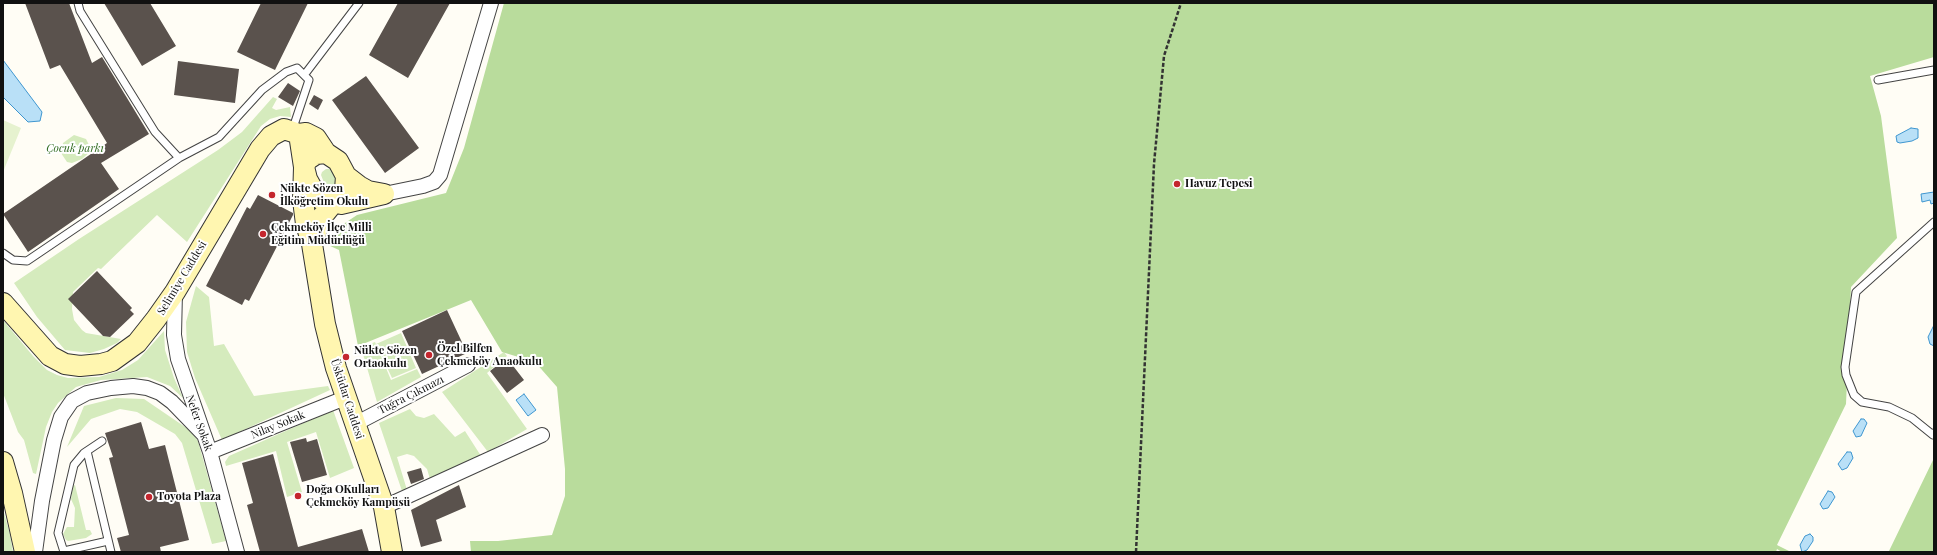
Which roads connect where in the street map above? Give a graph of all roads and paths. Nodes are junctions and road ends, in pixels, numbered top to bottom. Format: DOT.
graph roads {
  1 [pos="78,3"];
  2 [pos="359,3"];
  3 [pos="492,3"];
  4 [pos="1181,3"];
  5 [pos="1934,70"];
  6 [pos="305,74"];
  7 [pos="1878,80"];
  8 [pos="295,132"];
  9 [pos="326,153"];
  10 [pos="179,158"];
  11 [pos="304,167"];
  12 [pos="346,176"];
  13 [pos="384,194"];
  14 [pos="334,202"];
  15 [pos="1934,222"];
  16 [pos="312,244"];
  17 [pos="3,253"];
  18 [pos="175,292"];
  19 [pos="3,303"];
  20 [pos="468,366"];
  21 [pos="345,398"];
  22 [pos="355,424"];
  23 [pos="1934,433"];
  24 [pos="204,435"];
  25 [pos="542,435"];
  26 [pos="102,441"];
  27 [pos="87,451"];
  28 [pos="210,452"];
  29 [pos="3,462"];
  30 [pos="384,507"];
  31 [pos="108,540"];
  32 [pos="25,552"];
  33 [pos="36,552"];
  34 [pos="64,552"];
  35 [pos="111,552"];
  36 [pos="237,552"];
  37 [pos="392,552"];
  38 [pos="1136,552"];
  1 -- 10 [label="lane"];
  2 -- 6 [label="lane"];
  3 -- 13 [label="street"];
  4 -- 38 [label="path"];
  5 -- 7 [label="lane"];
  6 -- 8 [label="lane"];
  6 -- 10 [label="lane"];
  8 -- 9 [label="street"];
  8 -- 11 [label="street"];
  8 -- 18 [label="street, Selimiye Caddesi"];
  9 -- 11 [label="street"];
  9 -- 12 [label="street"];
  10 -- 17 [label="lane"];
  11 -- 14 [label="street"];
  11 -- 16 [label="street, Üsküdar Caddesi"];
  12 -- 13 [label="street"];
  12 -- 14 [label="street"];
  13 -- 14 [label="street"];
  14 -- 16 [label="street"];
  15 -- 23 [label="lane"];
  16 -- 21 [label="street, Üsküdar Caddesi"];
  18 -- 19 [label="street, Selimiye Caddesi"];
  18 -- 24 [label="street, Nefer Sokak"];
  20 -- 22 [label="street, Tuğra Çıkmazı"];
  21 -- 22 [label="street, Üsküdar Caddesi"];
  21 -- 28 [label="street, Nilay Sokak"];
  22 -- 30 [label="street, Üsküdar Caddesi"];
  24 -- 28 [label="street, Nefer Sokak"];
  24 -- 33 [label="street"];
  25 -- 30 [label="street"];
  26 -- 27 [label="lane"];
  27 -- 31 [label="lane"];
  27 -- 34 [label="lane"];
  28 -- 36 [label="street, Nefer Sokak"];
  29 -- 32 [label="street"];
  30 -- 37 [label="street, Üsküdar Caddesi"];
  31 -- 34 [label="lane"];
  31 -- 35 [label="lane"];
}
